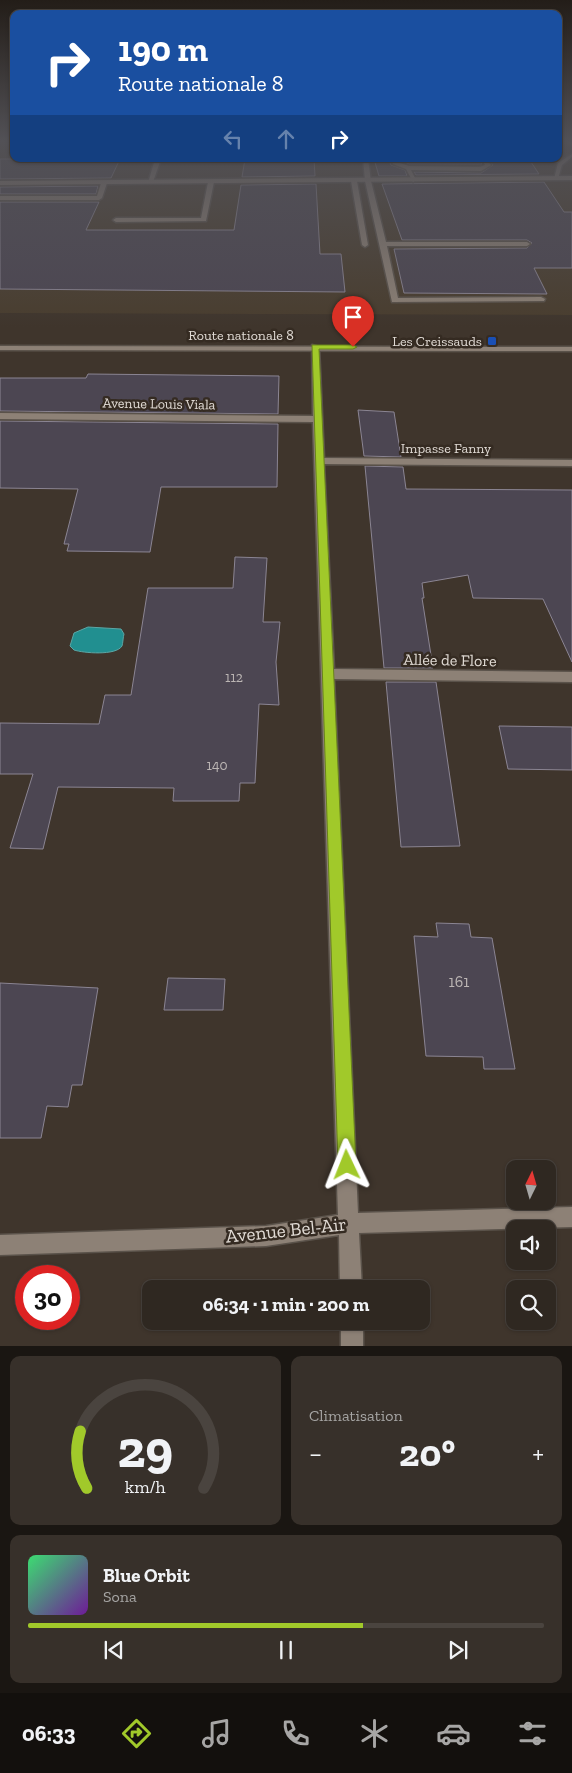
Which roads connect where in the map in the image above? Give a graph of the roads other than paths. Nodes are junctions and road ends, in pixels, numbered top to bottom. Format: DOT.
graph roads {
  1 [pos="207,202"];
  2 [pos="358,202"];
  3 [pos="373,202"];
  4 [pos="116,220"];
  5 [pos="383,244"];
  6 [pos="527,244"];
  7 [pos="365,245"];
  8 [pos="541,299"];
  9 [pos="315,347"];
  10 [pos="0,348"];
  11 [pos="572,349"];
  12 [pos="0,416"];
  13 [pos="318,419"];
  14 [pos="319,461"];
  15 [pos="572,463"];
  16 [pos="328,674"];
  17 [pos="572,677"];
  18 [pos="572,1216"];
  19 [pos="350,1223"];
  20 [pos="0,1244"];
  21 [pos="351,1280"];
  22 [pos="352,1330"];
  23 [pos="352,1346"];
  1 -- 4 [label="street"];
  2 -- 7 [label="street"];
  3 -- 5 [label="street"];
  5 -- 6 [label="street"];
  5 -- 8 [label="street"];
  9 -- 10 [label="street, Route nationale 8"];
  9 -- 11 [label="street, Route nationale 8"];
  9 -- 13 [label="street"];
  12 -- 13 [label="street, Avenue Louis Viala"];
  13 -- 14 [label="street"];
  14 -- 15 [label="street, Impasse Fanny"];
  14 -- 16 [label="street"];
  16 -- 17 [label="street, Allée de Flore"];
  16 -- 19 [label="street"];
  18 -- 19 [label="street, Avenue Bel-Air"];
  19 -- 20 [label="street, Avenue Bel-Air"];
  19 -- 21 [label="street"];
  22 -- 23 [label="street"];
}
